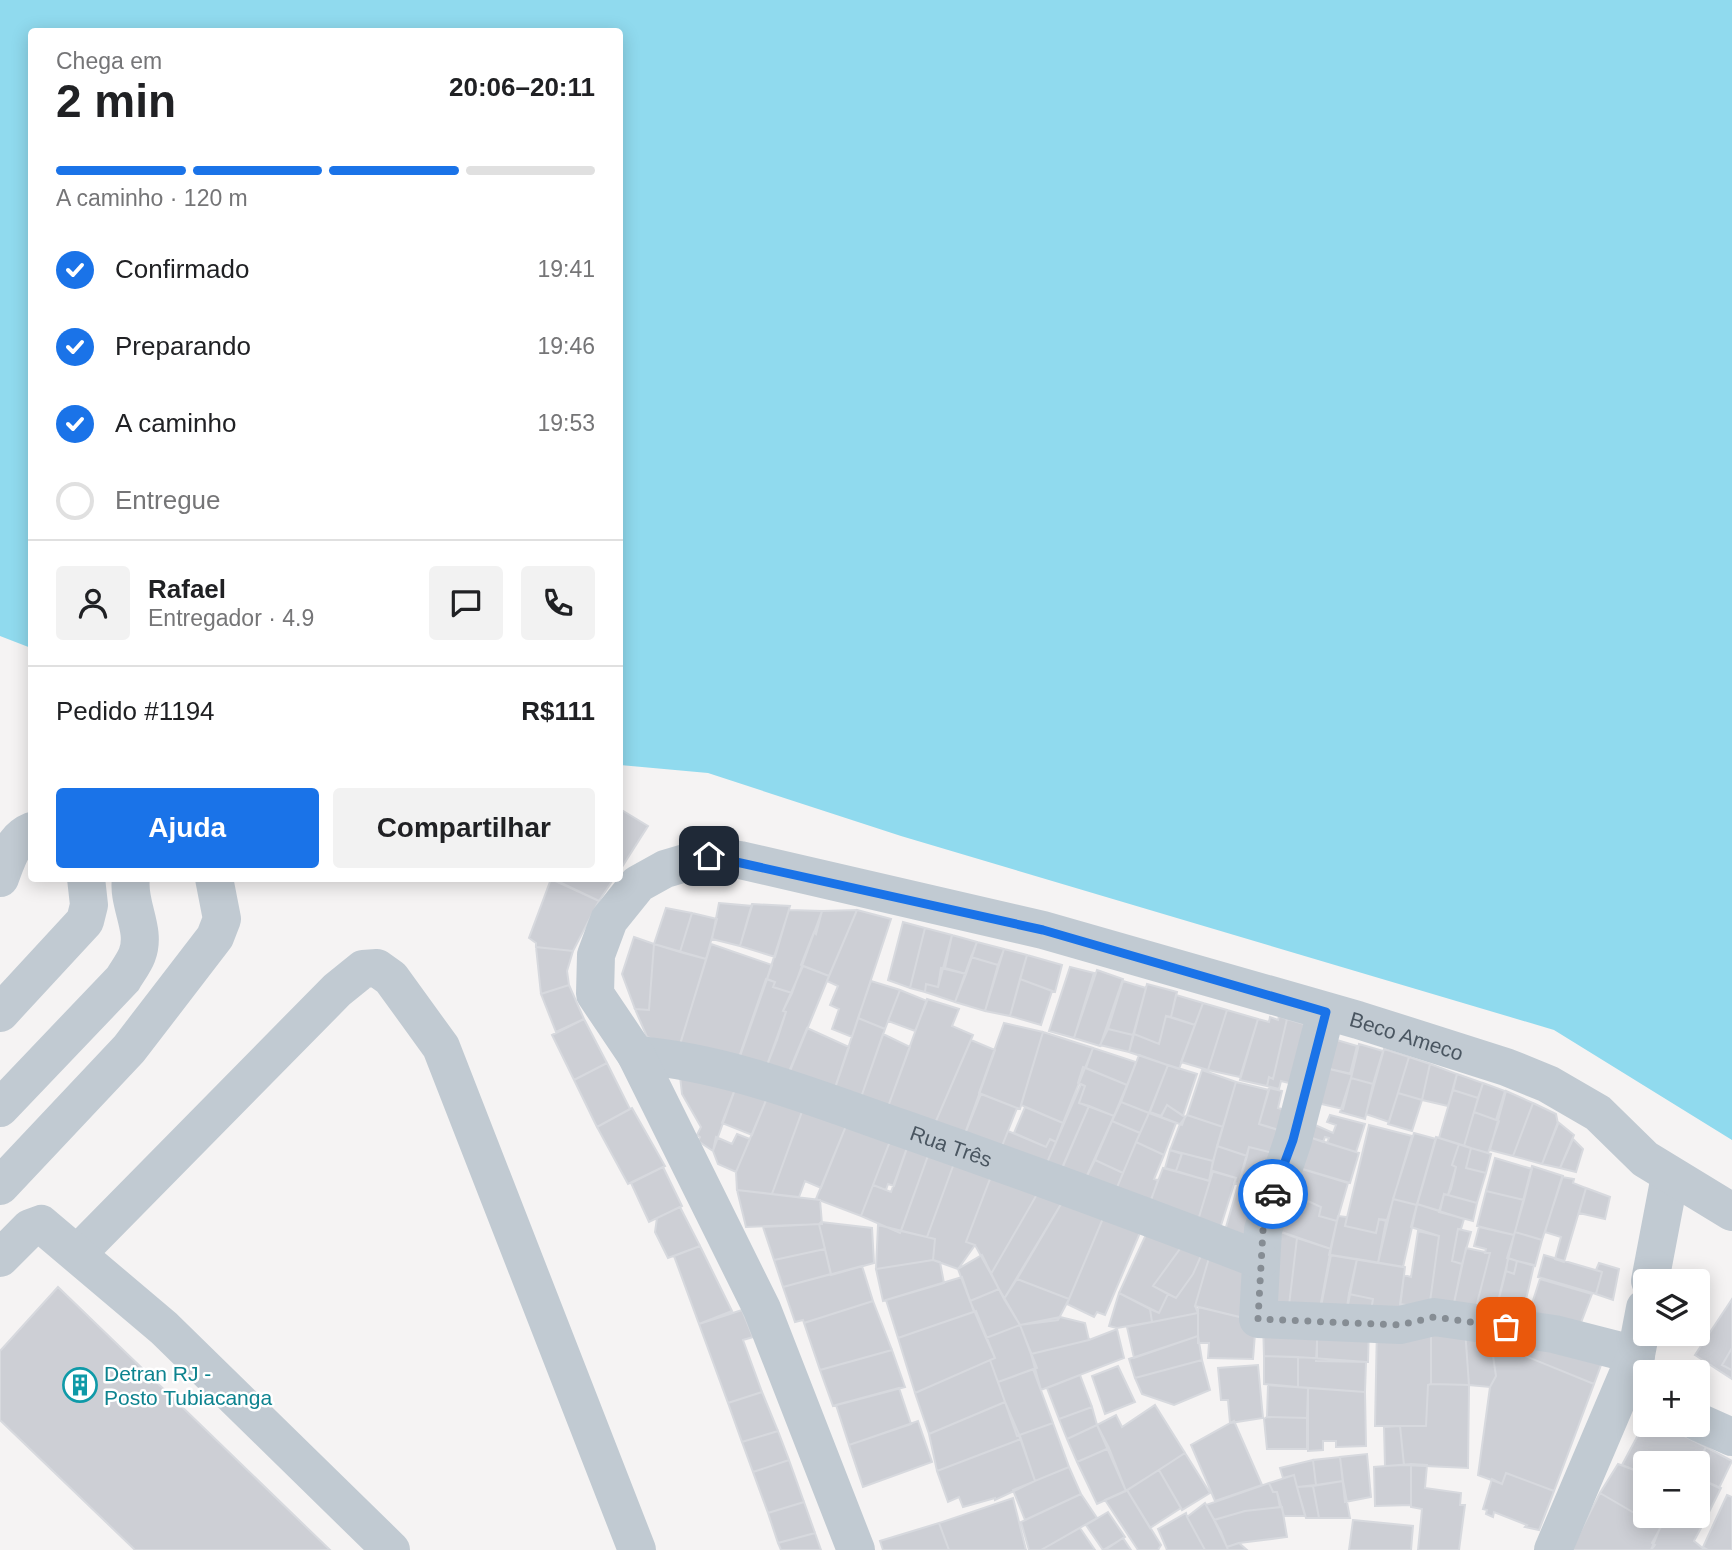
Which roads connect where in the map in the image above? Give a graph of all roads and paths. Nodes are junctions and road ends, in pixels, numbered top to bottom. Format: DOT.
graph roads {
  1 [pos="28,832"];
  2 [pos="0,878"];
  3 [pos="86,882"];
  4 [pos="131,882"];
  5 [pos="215,882"];
  6 [pos="1326,1012"];
  7 [pos="0,1013"];
  8 [pos="636,1055"];
  9 [pos="0,1108"];
  10 [pos="1670,1176"];
  11 [pos="0,1186"];
  12 [pos="1732,1212"];
  13 [pos="78,1253"];
  14 [pos="0,1258"];
  15 [pos="1260,1260"];
  16 [pos="1652,1269"];
  17 [pos="1633,1380"];
  18 [pos="1633,1383"];
  19 [pos="1710,1427"];
  20 [pos="1732,1437"];
  21 [pos="391,1550"];
  22 [pos="637,1550"];
  23 [pos="856,1550"];
  24 [pos="1553,1550"];
  1 -- 2 [label="street"];
  3 -- 7 [label="street"];
  4 -- 9 [label="street"];
  5 -- 11 [label="street"];
  6 -- 8 [label="street, Beco Ameco"];
  6 -- 10 [label="street, Beco Ameco"];
  6 -- 15 [label="street"];
  8 -- 15 [label="street, Rua Três"];
  8 -- 23 [label="street"];
  10 -- 12 [label="street, Beco Ameco"];
  10 -- 16 [label="street"];
  13 -- 14 [label="street"];
  13 -- 21 [label="street"];
  13 -- 22 [label="street"];
  15 -- 17 [label="street"];
  18 -- 24 [label="street"];
  19 -- 20 [label="street"];
}
